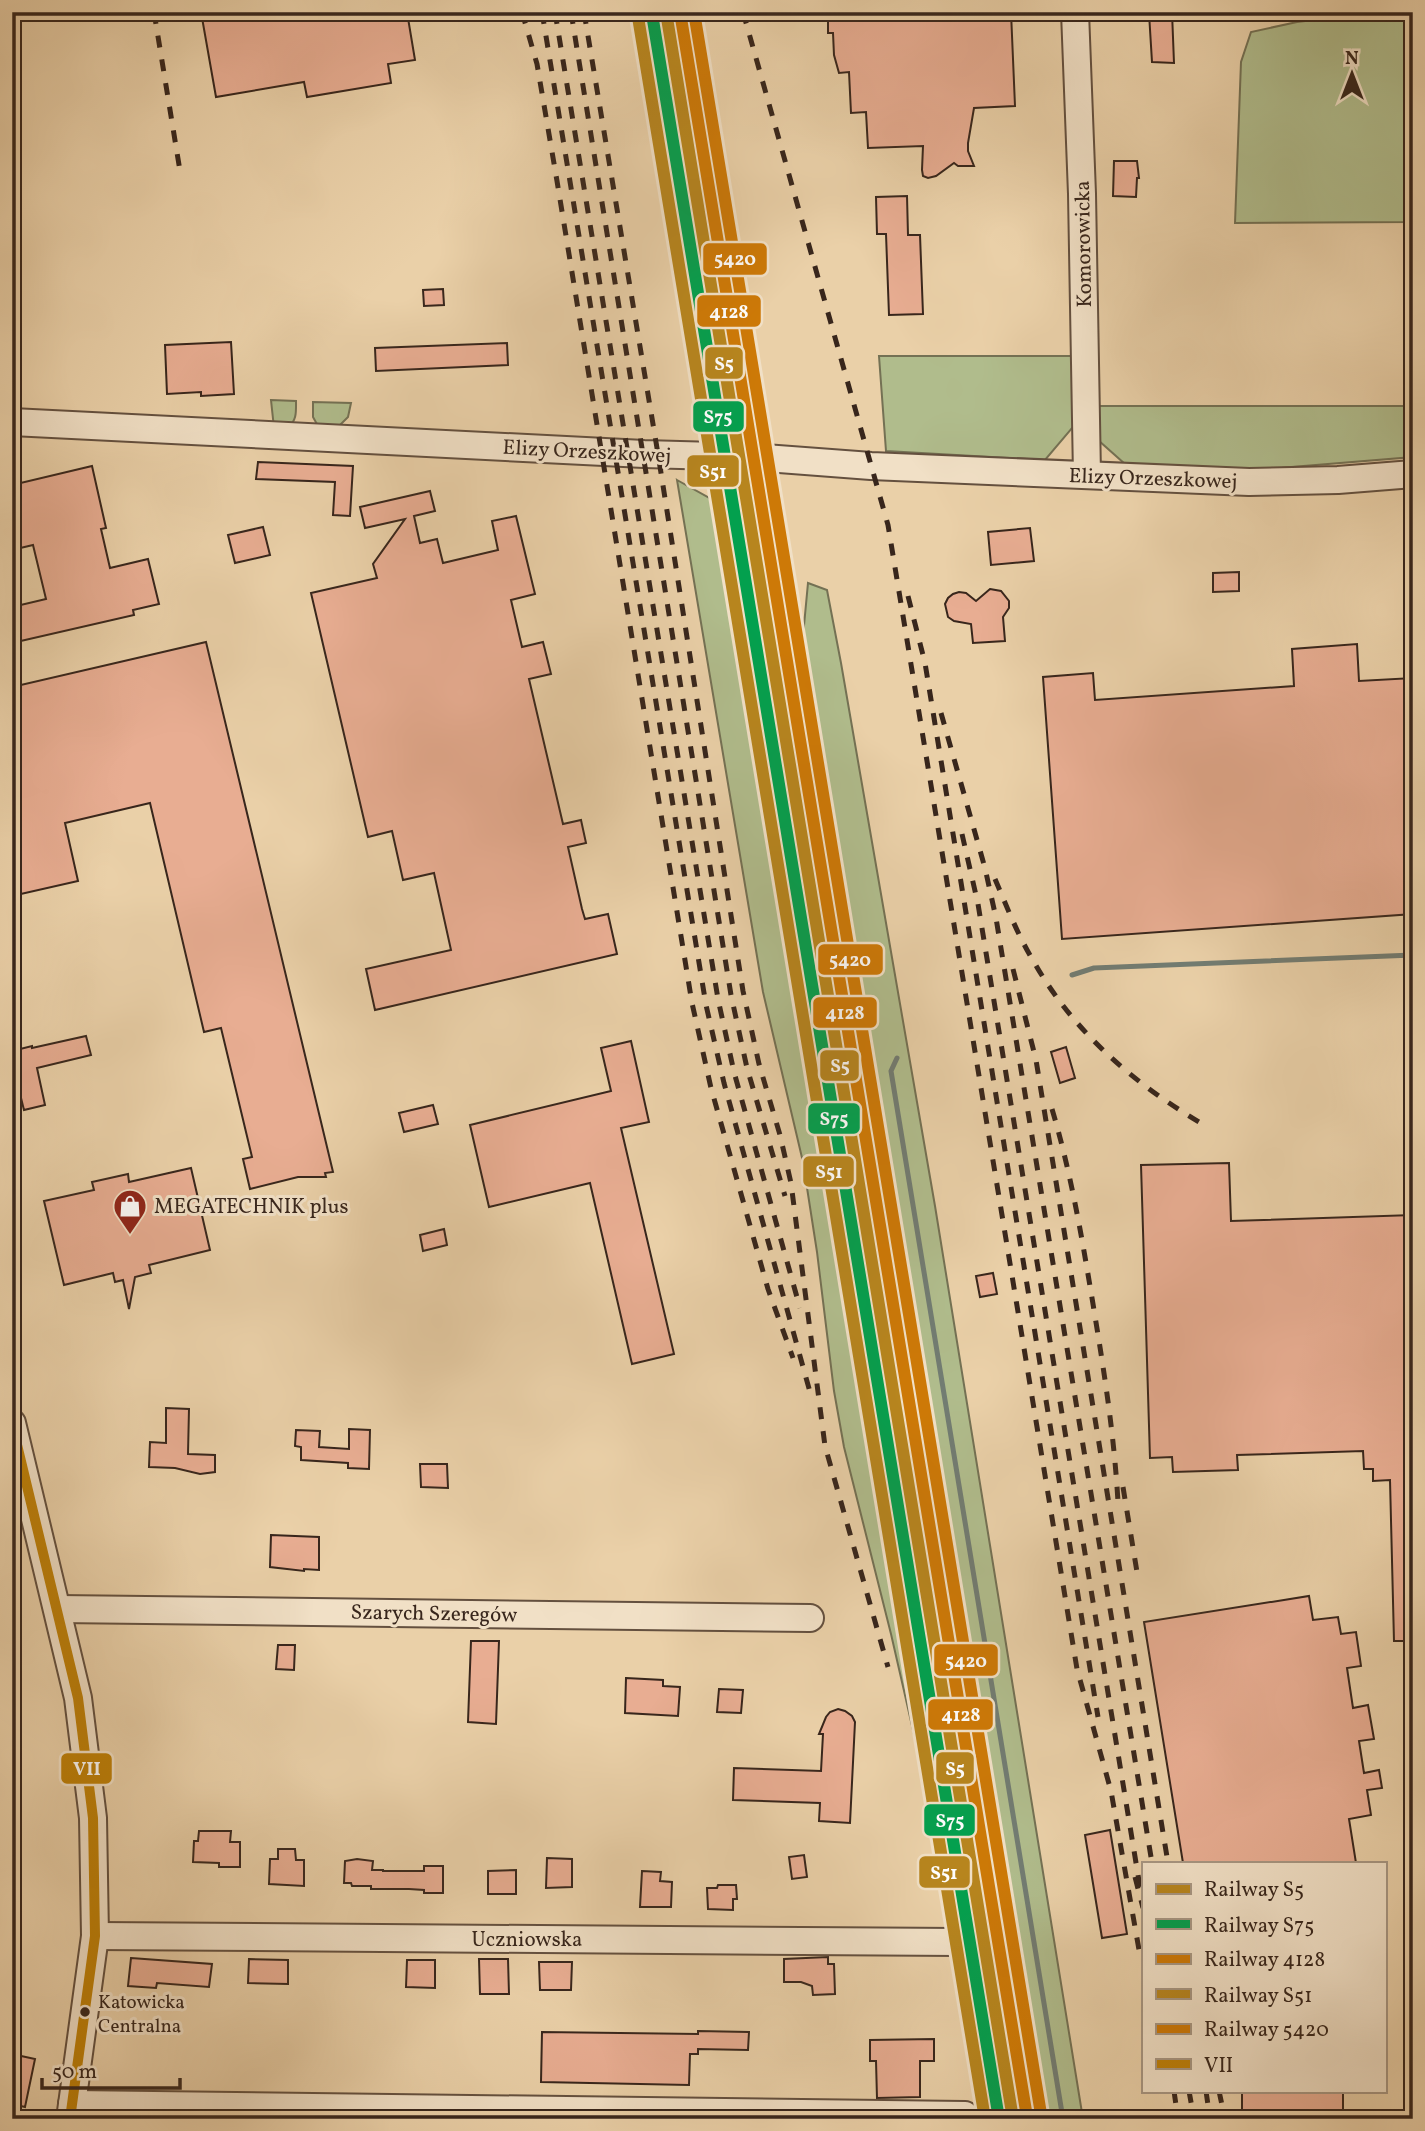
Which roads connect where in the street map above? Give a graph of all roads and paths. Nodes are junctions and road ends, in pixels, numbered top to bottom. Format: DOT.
graph roads {
  1 [pos="1075,12"];
  2 [pos="12,422"];
  3 [pos="1413,474"];
  4 [pos="1087,475"];
  5 [pos="12,1423"];
  6 [pos="58,1609"];
  7 [pos="810,1618"];
  8 [pos="95,1936"];
  9 [pos="959,1942"];
  10 [pos="71,2111"];
  11 [pos="964,2115"];
  1 -- 4 [label="street, Komorowicka"];
  2 -- 4 [label="street, Elizy Orzeszkowej"];
  3 -- 4 [label="street, Elizy Orzeszkowej"];
  5 -- 6 [label="street"];
  6 -- 7 [label="street, Szarych Szeregów"];
  6 -- 8 [label="street"];
  8 -- 9 [label="street, Uczniowska"];
  8 -- 10 [label="street"];
  10 -- 11 [label="street"];
}
